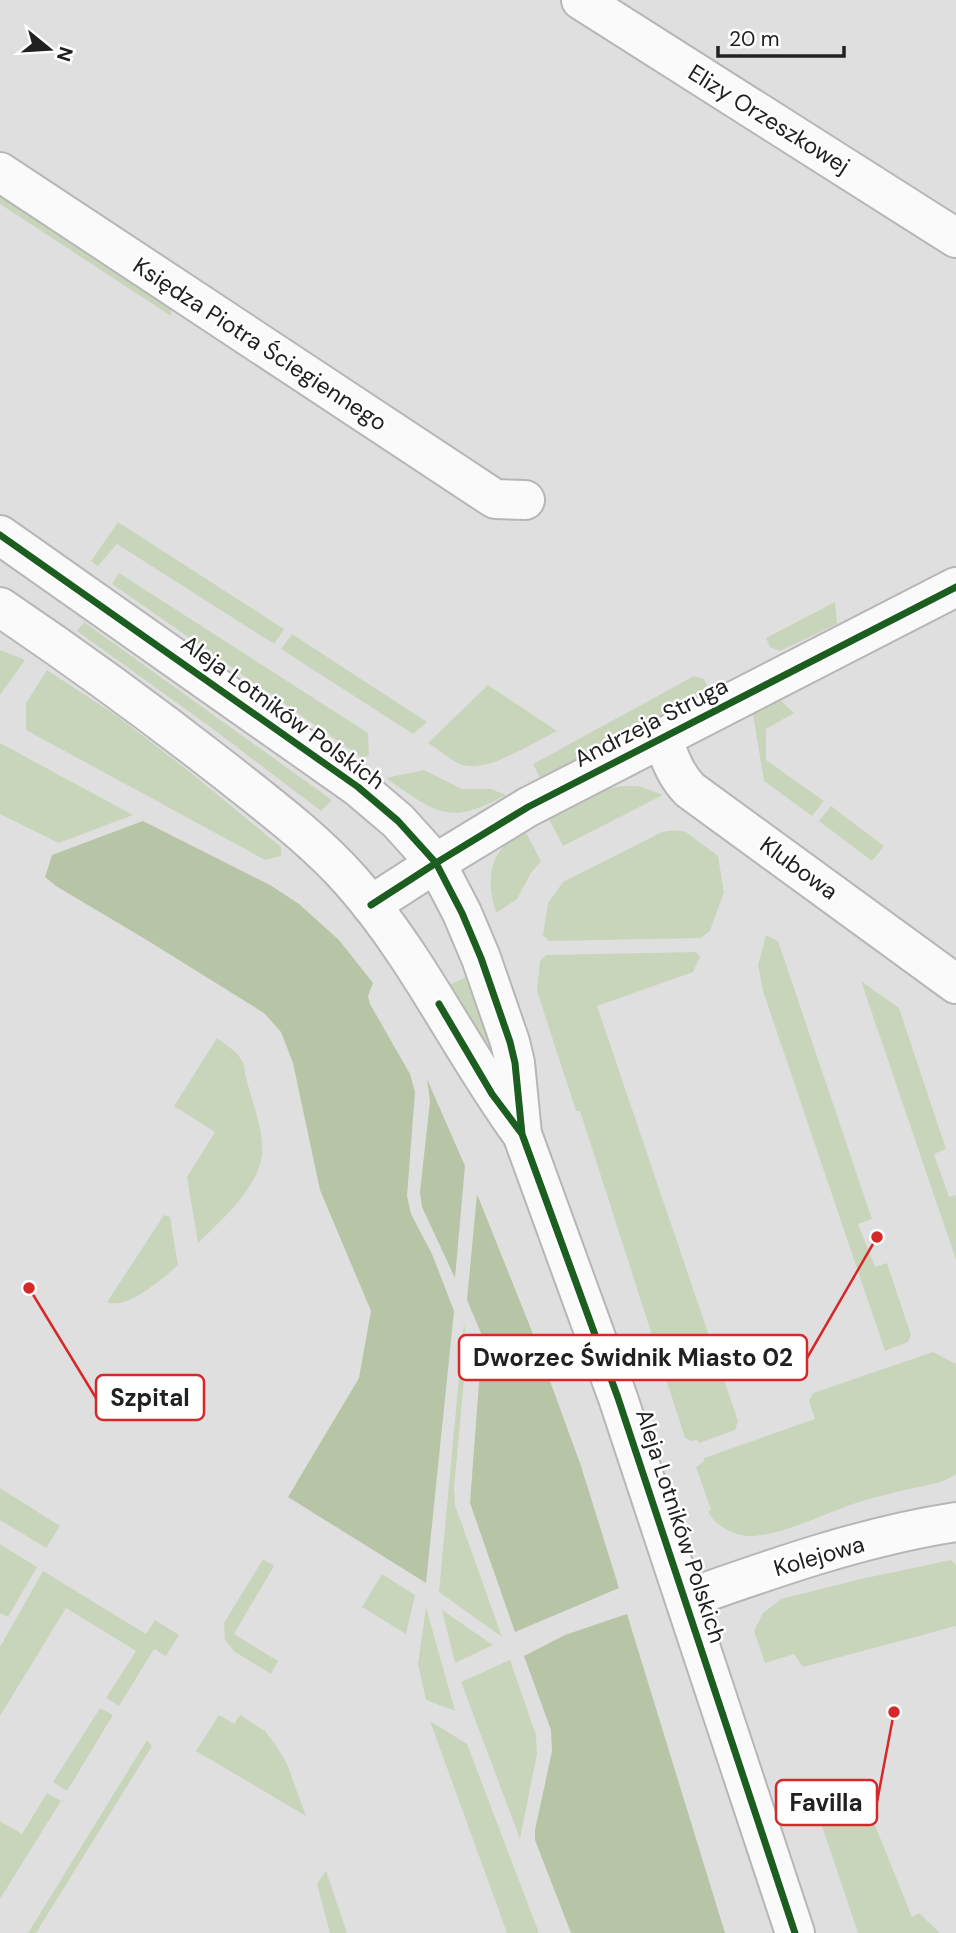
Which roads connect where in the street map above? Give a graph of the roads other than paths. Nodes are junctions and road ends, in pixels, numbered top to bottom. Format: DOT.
graph roads {
  1 [pos="581,0"];
  2 [pos="0,172"];
  3 [pos="956,238"];
  4 [pos="525,500"];
  5 [pos="0,536"];
  6 [pos="956,587"];
  7 [pos="0,607"];
  8 [pos="17,631"];
  9 [pos="662,737"];
  10 [pos="436,863"];
  11 [pos="371,905"];
  12 [pos="956,984"];
  13 [pos="522,1134"];
  14 [pos="956,1522"];
  15 [pos="686,1599"];
  16 [pos="795,1933"];
  1 -- 3 [label="street, Elizy Orzeszkowej"];
  2 -- 4 [label="street, Księdza Piotra Ściegiennego"];
  5 -- 10 [label="street, Aleja Lotników Polskich"];
  6 -- 9 [label="street, Andrzeja Struga"];
  7 -- 8 [label="street, Aleja Lotników Polskich"];
  8 -- 11 [label="street, Aleja Lotników Polskich"];
  9 -- 10 [label="street, Andrzeja Struga"];
  9 -- 12 [label="street, Klubowa"];
  10 -- 11 [label="street, Andrzeja Struga"];
  10 -- 13 [label="street, Aleja Lotników Polskich"];
  11 -- 13 [label="street, Aleja Lotników Polskich"];
  13 -- 15 [label="street, Aleja Lotników Polskich"];
  14 -- 15 [label="street, Kolejowa"];
  15 -- 16 [label="street, Aleja Lotników Polskich"];
}
